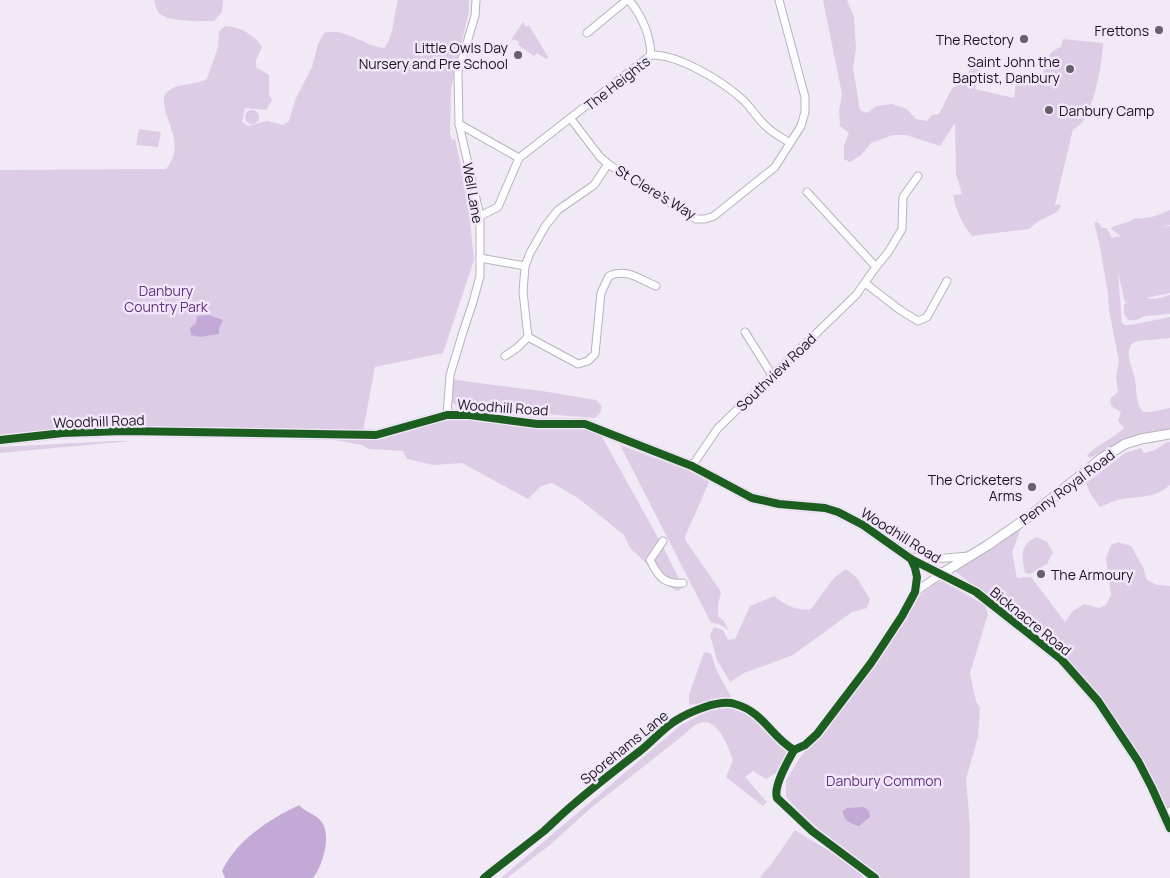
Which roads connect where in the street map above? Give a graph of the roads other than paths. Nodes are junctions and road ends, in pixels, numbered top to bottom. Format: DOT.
graph roads {
  1 [pos="476,0"];
  2 [pos="628,0"];
  3 [pos="778,0"];
  4 [pos="587,33"];
  5 [pos="651,55"];
  6 [pos="571,119"];
  7 [pos="459,124"];
  8 [pos="790,143"];
  9 [pos="519,158"];
  10 [pos="608,164"];
  11 [pos="918,176"];
  12 [pos="807,192"];
  13 [pos="480,216"];
  14 [pos="480,258"];
  15 [pos="525,266"];
  16 [pos="876,267"];
  17 [pos="947,281"];
  18 [pos="865,283"];
  19 [pos="656,286"];
  20 [pos="746,332"];
  21 [pos="528,337"];
  22 [pos="505,356"];
  23 [pos="772,375"];
  24 [pos="447,415"];
  25 [pos="1170,434"];
  26 [pos="0,440"];
  27 [pos="692,466"];
  28 [pos="663,541"];
  29 [pos="971,555"];
  30 [pos="908,557"];
  31 [pos="941,574"];
  32 [pos="683,583"];
  33 [pos="915,592"];
  34 [pos="1170,811"];
  35 [pos="1169,826"];
  36 [pos="484,878"];
  1 -- 7 [label="street, Well Lane"];
  2 -- 4 [label="street"];
  2 -- 5 [label="street"];
  3 -- 8 [label="street, St Clere's Way"];
  5 -- 6 [label="street, The Heights"];
  5 -- 8 [label="street, The Heights"];
  6 -- 9 [label="street, The Heights"];
  6 -- 10 [label="street, St Clere's Way"];
  7 -- 9 [label="street"];
  7 -- 13 [label="street, Well Lane"];
  8 -- 10 [label="street, St Clere's Way"];
  9 -- 13 [label="street, The Heights"];
  10 -- 15 [label="street"];
  11 -- 16 [label="street, Southview Road"];
  12 -- 16 [label="street"];
  13 -- 14 [label="street, Well Lane"];
  14 -- 15 [label="street"];
  14 -- 24 [label="street, Well Lane"];
  15 -- 21 [label="street"];
  16 -- 18 [label="street, Southview Road"];
  17 -- 18 [label="street"];
  18 -- 23 [label="street, Southview Road"];
  19 -- 21 [label="street"];
  20 -- 23 [label="street"];
  21 -- 22 [label="street"];
  23 -- 27 [label="street, Southview Road"];
  24 -- 26 [label="street, Woodhill Road"];
  24 -- 27 [label="street, Woodhill Road"];
  25 -- 29 [label="street, Penny Royal Road"];
  27 -- 30 [label="street, Woodhill Road"];
  28 -- 32 [label="street"];
  29 -- 30 [label="street, Penny Royal Road"];
  29 -- 31 [label="street, Penny Royal Road"];
  30 -- 31 [label="street, Woodhill Road"];
  30 -- 33 [label="street, Sporehams Lane"];
  31 -- 33 [label="street, Sporehams Lane"];
  31 -- 35 [label="street, Bicknacre Road"];
  33 -- 36 [label="street, Sporehams Lane"];
  34 -- 35 [label="street"];
}
